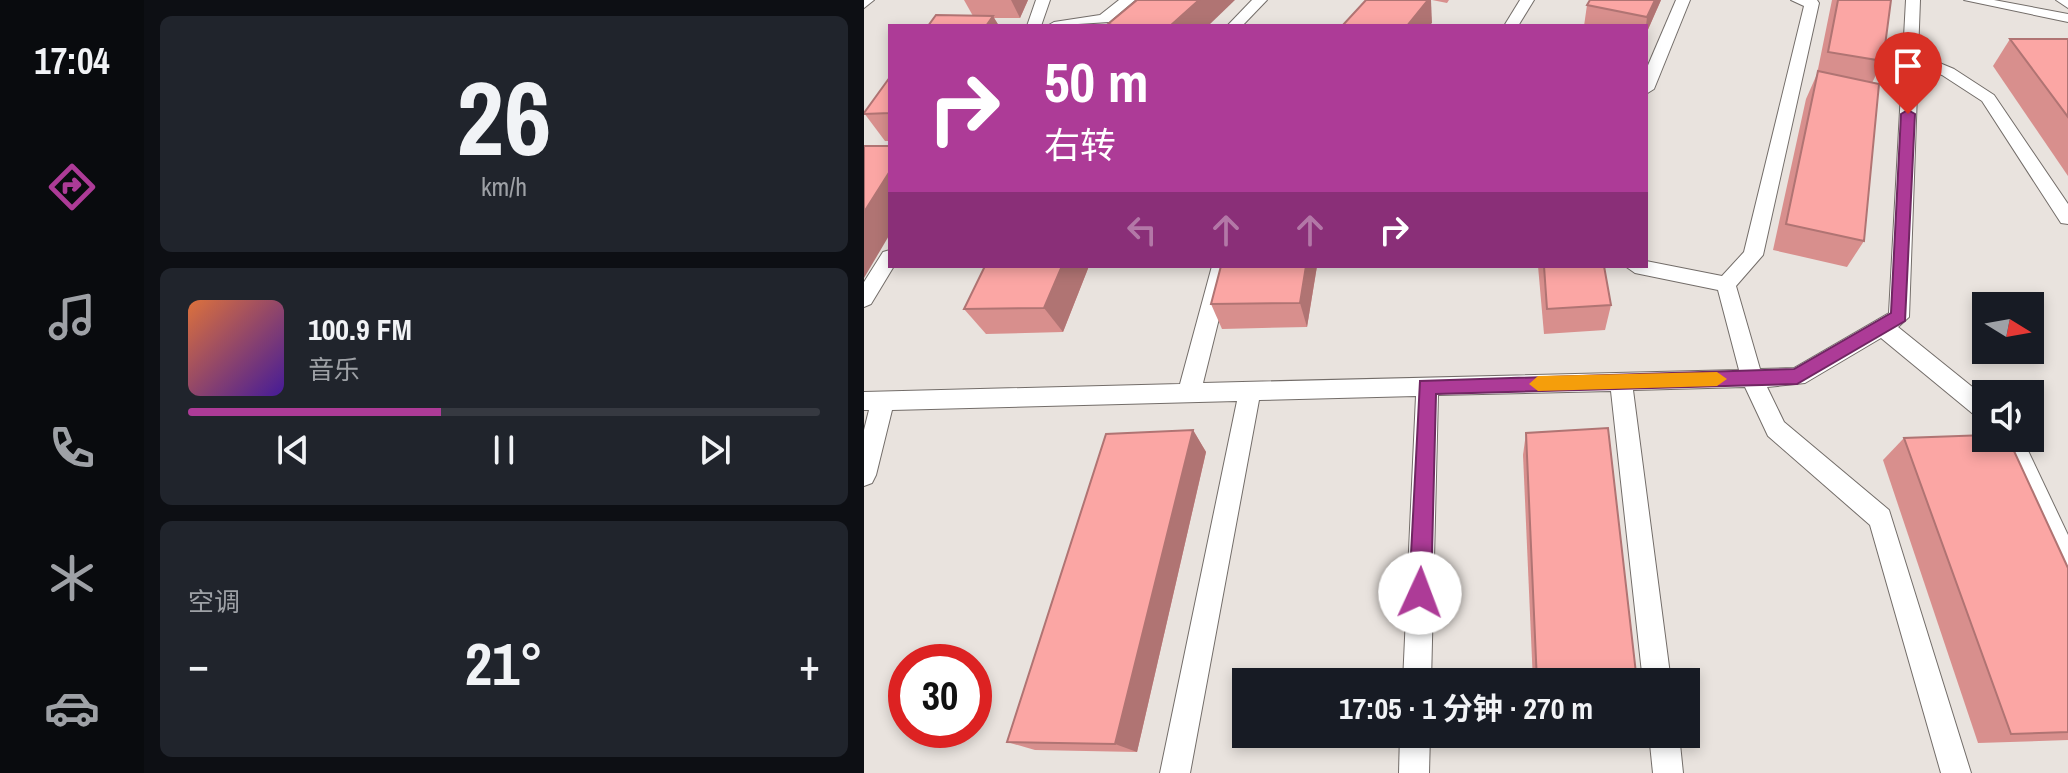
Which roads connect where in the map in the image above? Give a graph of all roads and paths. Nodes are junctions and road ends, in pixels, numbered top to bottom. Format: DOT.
graph roads {
  1 [pos="1043,0"];
  2 [pos="1128,0"];
  3 [pos="1260,0"];
  4 [pos="1527,0"];
  5 [pos="1683,0"];
  6 [pos="1798,0"];
  7 [pos="1913,0"];
  8 [pos="1971,0"];
  9 [pos="2068,18"];
  10 [pos="1035,24"];
  11 [pos="1068,24"];
  12 [pos="1236,24"];
  13 [pos="1512,24"];
  14 [pos="1911,56"];
  15 [pos="1648,84"];
  16 [pos="2068,218"];
  17 [pos="888,260"];
  18 [pos="1221,268"];
  19 [pos="1645,268"];
  20 [pos="1726,284"];
  21 [pos="864,299"];
  22 [pos="1883,327"];
  23 [pos="1752,378"];
  24 [pos="1621,381"];
  25 [pos="1427,387"];
  26 [pos="1250,391"];
  27 [pos="1189,393"];
  28 [pos="1972,400"];
  29 [pos="874,401"];
  30 [pos="2017,452"];
  31 [pos="864,475"];
  32 [pos="2068,562"];
  33 [pos="1417,668"];
  34 [pos="1655,668"];
  35 [pos="1415,748"];
  36 [pos="1665,748"];
  37 [pos="1175,773"];
  38 [pos="1414,773"];
  39 [pos="1668,773"];
  40 [pos="1956,773"];
  1 -- 10 [label="street"];
  2 -- 11 [label="street"];
  3 -- 12 [label="street"];
  4 -- 13 [label="street"];
  5 -- 15 [label="street"];
  6 -- 20 [label="street"];
  7 -- 14 [label="street"];
  8 -- 9 [label="street"];
  14 -- 16 [label="street"];
  14 -- 22 [label="street"];
  17 -- 21 [label="street"];
  18 -- 27 [label="street"];
  19 -- 20 [label="street"];
  20 -- 23 [label="street"];
  22 -- 23 [label="street"];
  22 -- 28 [label="street"];
  23 -- 24 [label="street"];
  23 -- 40 [label="street"];
  24 -- 25 [label="street"];
  24 -- 34 [label="street"];
  25 -- 26 [label="street"];
  25 -- 33 [label="street"];
  26 -- 27 [label="street"];
  26 -- 37 [label="street"];
  27 -- 29 [label="street"];
  29 -- 31 [label="street"];
  30 -- 32 [label="street"];
  35 -- 38 [label="street"];
  36 -- 39 [label="street"];
}
